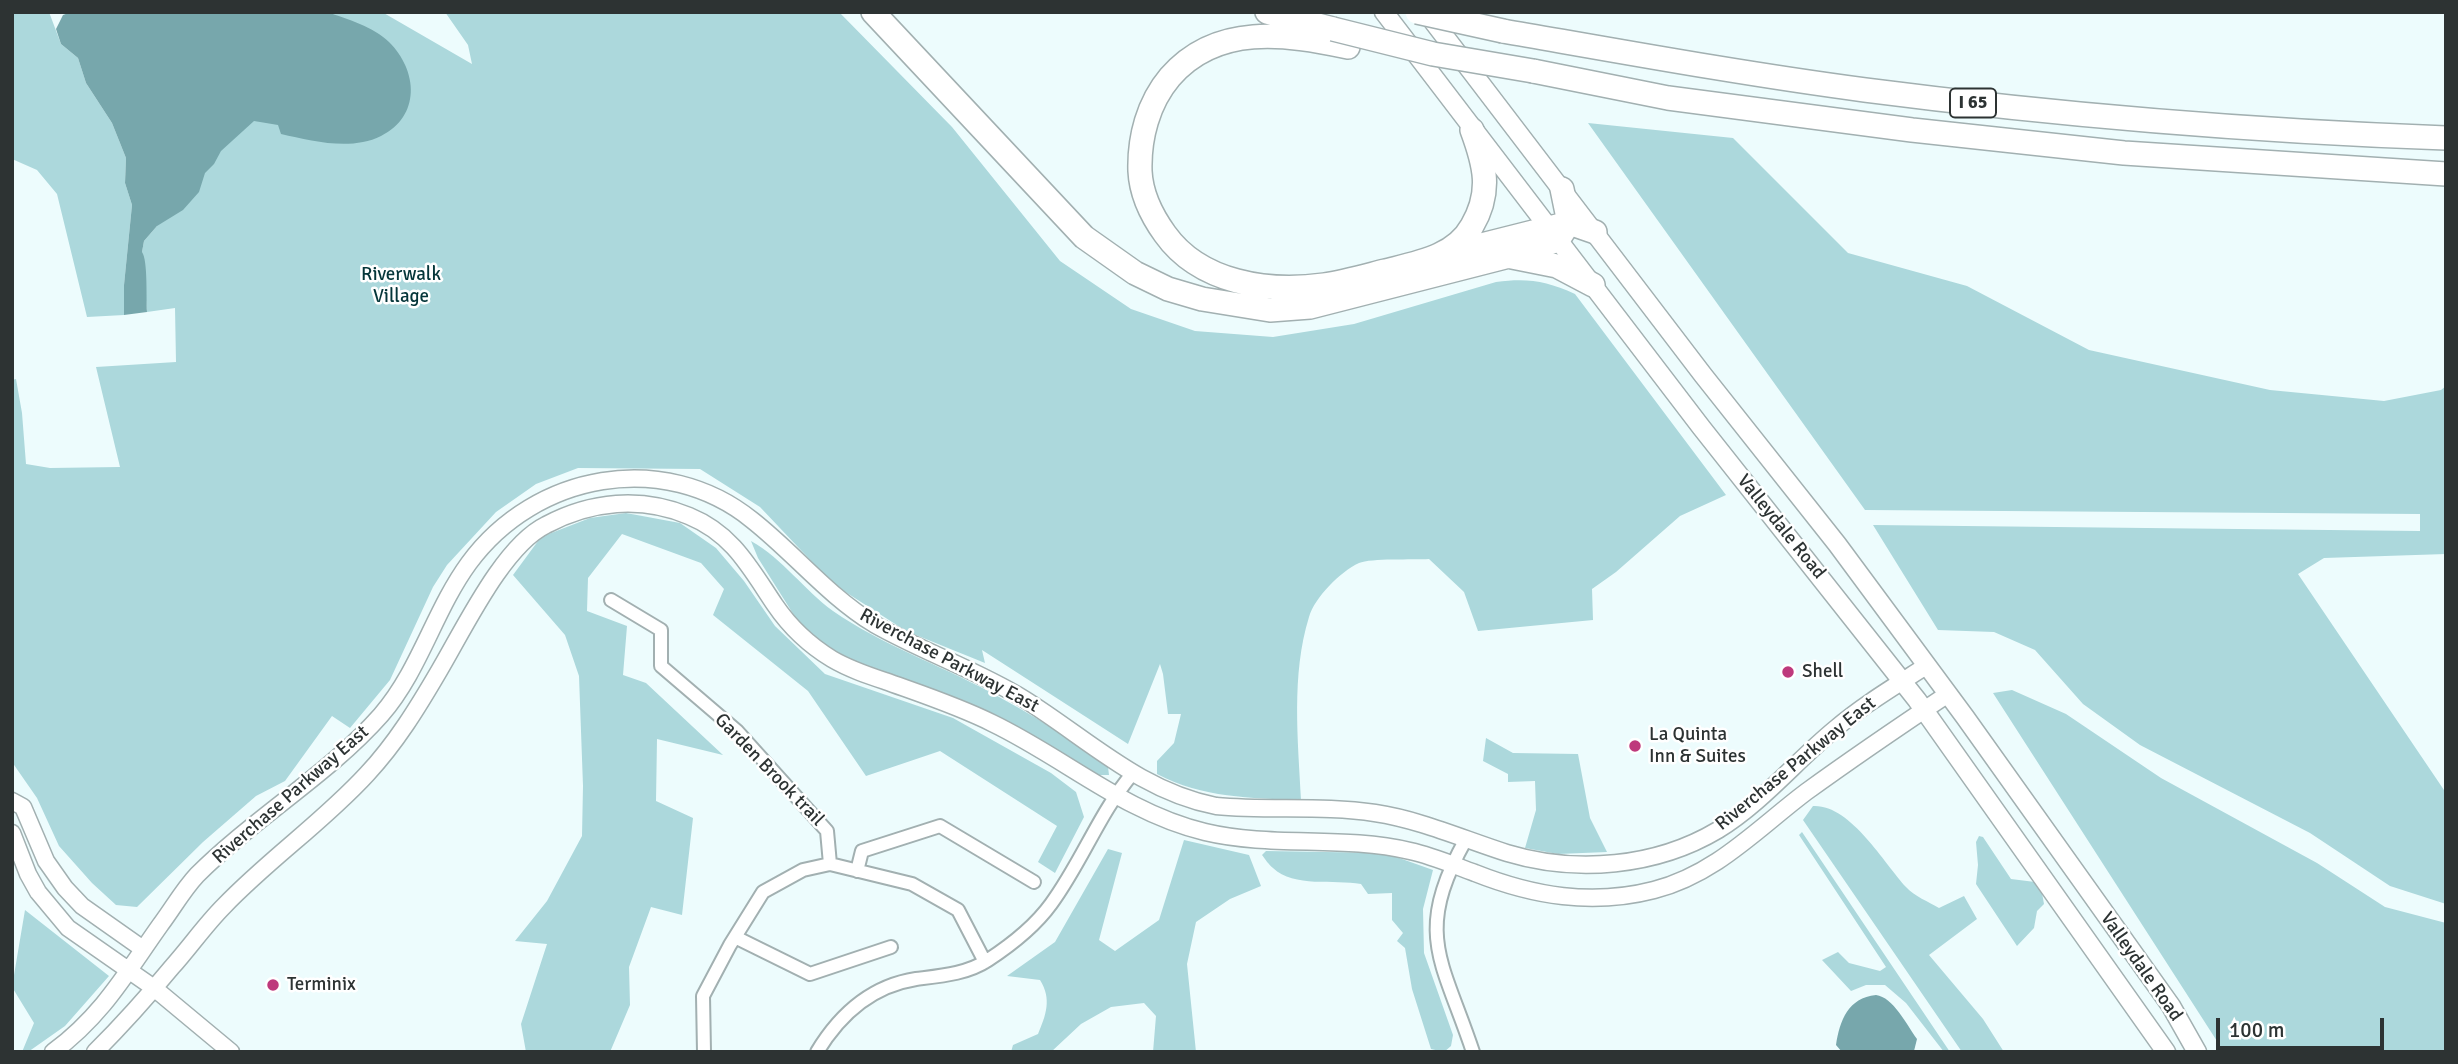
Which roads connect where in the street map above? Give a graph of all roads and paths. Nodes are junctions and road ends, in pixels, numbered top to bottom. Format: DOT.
graph roads {
  1 [pos="873,12"];
  2 [pos="1267,12"];
  3 [pos="1384,12"];
  4 [pos="1417,12"];
  5 [pos="1426,12"];
  6 [pos="1337,37"];
  7 [pos="1472,130"];
  8 [pos="2446,138"];
  9 [pos="2446,174"];
  10 [pos="1562,189"];
  11 [pos="1558,230"];
  12 [pos="1595,232"];
  13 [pos="1443,254"];
  14 [pos="1509,256"];
  15 [pos="1592,285"];
  16 [pos="611,600"];
  17 [pos="1926,666"];
  18 [pos="1903,681"];
  19 [pos="1948,694"];
  20 [pos="1924,710"];
  21 [pos="1133,773"];
  22 [pos="1114,796"];
  23 [pos="12,801"];
  24 [pos="12,833"];
  25 [pos="1466,838"];
  26 [pos="830,864"];
  27 [pos="1452,864"];
  28 [pos="857,871"];
  29 [pos="1034,882"];
  30 [pos="735,937"];
  31 [pos="891,947"];
  32 [pos="143,949"];
  33 [pos="985,962"];
  34 [pos="128,972"];
  35 [pos="154,988"];
  36 [pos="53,1052"];
  37 [pos="95,1052"];
  38 [pos="231,1052"];
  39 [pos="705,1052"];
  40 [pos="817,1052"];
  41 [pos="1473,1052"];
  42 [pos="2166,1052"];
  43 [pos="2197,1052"];
  1 -- 14 [label="highway"];
  2 -- 6 [label="highway, I 65"];
  3 -- 7 [label="main road, Valleydale Road"];
  4 -- 8 [label="highway, I 65, bridge"];
  5 -- 10 [label="main road, Valleydale Road"];
  6 -- 9 [label="highway, I 65, bridge"];
  6 -- 13 [label="highway"];
  7 -- 11 [label="main road, Valleydale Road"];
  7 -- 13 [label="highway"];
  10 -- 11 [label="highway"];
  10 -- 12 [label="main road, Valleydale Road"];
  11 -- 12 [label="highway"];
  11 -- 13 [label="highway"];
  11 -- 14 [label="highway"];
  11 -- 15 [label="main road, Valleydale Road"];
  12 -- 17 [label="main road, Valleydale Road"];
  14 -- 15 [label="highway"];
  15 -- 18 [label="main road, Valleydale Road"];
  16 -- 26 [label="street, Garden Brook trail"];
  17 -- 18 [label="street, Riverchase Parkway East"];
  17 -- 19 [label="main road, Valleydale Road"];
  18 -- 20 [label="main road, Valleydale Road"];
  18 -- 25 [label="street, Riverchase Parkway East"];
  19 -- 20 [label="street, Riverchase Parkway East"];
  19 -- 43 [label="main road, Valleydale Road"];
  20 -- 27 [label="street, Riverchase Parkway East"];
  20 -- 42 [label="main road, Valleydale Road"];
  21 -- 22 [label="street"];
  21 -- 25 [label="street, Riverchase Parkway East"];
  21 -- 32 [label="street, Riverchase Parkway East"];
  22 -- 27 [label="street, Riverchase Parkway East"];
  22 -- 33 [label="street"];
  22 -- 35 [label="street, Riverchase Parkway East"];
  23 -- 32 [label="street"];
  24 -- 34 [label="street"];
  25 -- 27 [label="street"];
  26 -- 28 [label="street"];
  26 -- 30 [label="street"];
  27 -- 41 [label="street"];
  28 -- 29 [label="street"];
  28 -- 33 [label="street"];
  30 -- 31 [label="street"];
  30 -- 39 [label="street"];
  32 -- 34 [label="street, Riverchase Parkway East"];
  33 -- 40 [label="street"];
  34 -- 35 [label="street"];
  34 -- 36 [label="street, Riverchase Parkway East"];
  35 -- 37 [label="street, Riverchase Parkway East"];
  35 -- 38 [label="street"];
}
